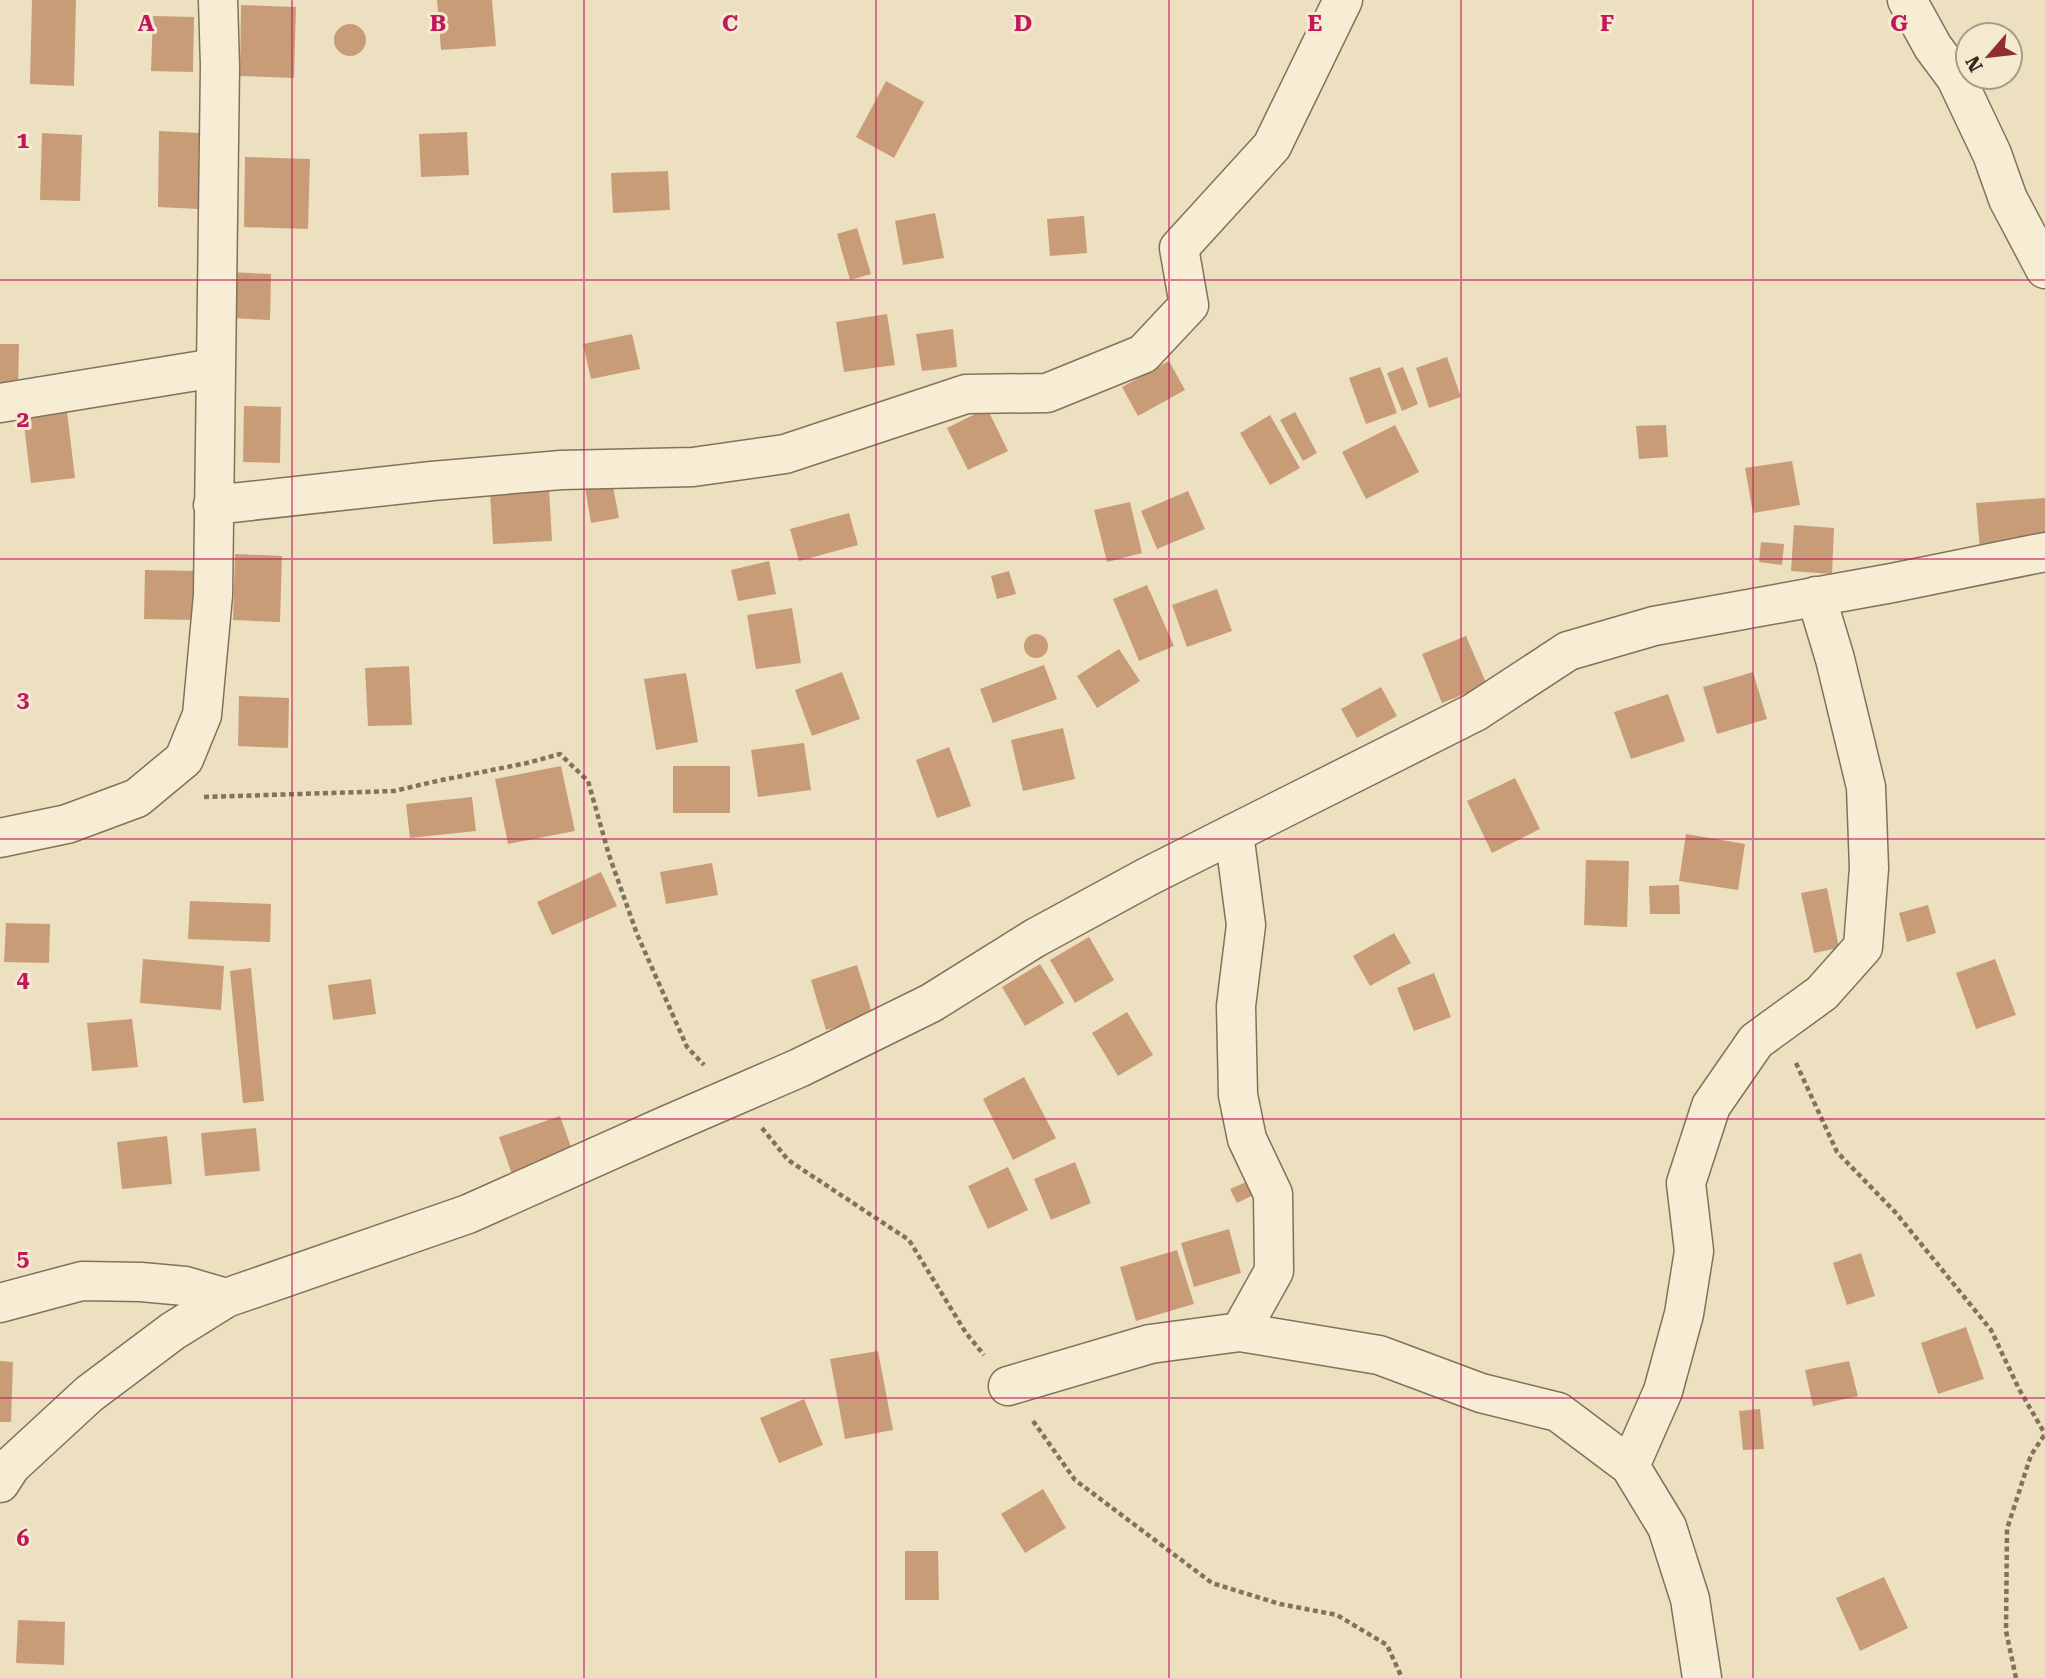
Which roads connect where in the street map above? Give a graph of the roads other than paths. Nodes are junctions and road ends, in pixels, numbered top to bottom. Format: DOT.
graph roads {
  1 [pos="218,0"];
  2 [pos="1343,0"];
  3 [pos="1907,0"];
  4 [pos="2045,269"];
  5 [pos="215,368"];
  6 [pos="0,403"];
  7 [pos="214,505"];
  8 [pos="2045,552"];
  9 [pos="1816,596"];
  10 [pos="1234,833"];
  11 [pos="0,838"];
  12 [pos="226,1298"];
  13 [pos="0,1303"];
  14 [pos="1240,1332"];
  15 [pos="1008,1386"];
  16 [pos="1630,1466"];
  17 [pos="0,1483"];
  18 [pos="1702,1678"];
  1 -- 5 [label="street"];
  2 -- 7 [label="street"];
  3 -- 4 [label="street"];
  5 -- 6 [label="street"];
  5 -- 7 [label="street"];
  7 -- 11 [label="street"];
  8 -- 9 [label="street"];
  9 -- 10 [label="street"];
  9 -- 16 [label="street"];
  10 -- 12 [label="street"];
  10 -- 14 [label="street"];
  12 -- 13 [label="street"];
  12 -- 17 [label="street"];
  14 -- 15 [label="street"];
  14 -- 16 [label="street"];
  16 -- 18 [label="street"];
}
